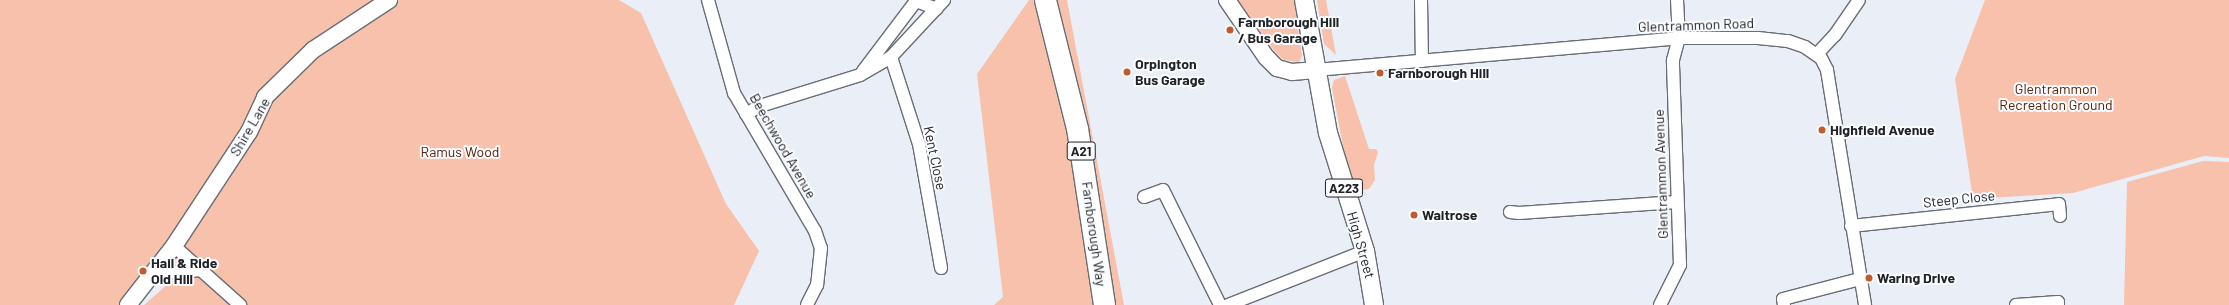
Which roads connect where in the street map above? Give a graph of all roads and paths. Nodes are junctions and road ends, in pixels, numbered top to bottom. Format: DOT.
graph roads {
  1 [pos="390,0"];
  2 [pos="708,0"];
  3 [pos="916,0"];
  4 [pos="1045,0"];
  5 [pos="1227,0"];
  6 [pos="1304,0"];
  7 [pos="1421,0"];
  8 [pos="1677,0"];
  9 [pos="1859,0"];
  10 [pos="940,5"];
  11 [pos="1678,38"];
  12 [pos="1817,54"];
  13 [pos="891,57"];
  14 [pos="1422,61"];
  15 [pos="1316,70"];
  16 [pos="860,75"];
  17 [pos="746,114"];
  18 [pos="1144,197"];
  19 [pos="1677,202"];
  20 [pos="1516,216"];
  21 [pos="2060,216"];
  22 [pos="1851,226"];
  23 [pos="174,246"];
  24 [pos="1366,251"];
  25 [pos="941,268"];
  26 [pos="202,270"];
  27 [pos="154,274"];
  28 [pos="1860,279"];
  29 [pos="128,305"];
  30 [pos="240,305"];
  31 [pos="807,305"];
  32 [pos="1104,305"];
  33 [pos="1220,305"];
  34 [pos="1228,305"];
  35 [pos="1374,305"];
  36 [pos="1660,305"];
  37 [pos="1784,305"];
  38 [pos="1865,305"];
  39 [pos="2016,305"];
  40 [pos="2058,305"];
  1 -- 23 [label="street, Shire Lane"];
  2 -- 17 [label="street, Beechwood Avenue"];
  3 -- 10 [label="street"];
  3 -- 16 [label="street"];
  4 -- 32 [label="highway, Farnborough Way / A21"];
  5 -- 15 [label="street"];
  6 -- 15 [label="main road, A223"];
  7 -- 14 [label="street"];
  8 -- 11 [label="street, Glentrammon Avenue"];
  9 -- 12 [label="street"];
  10 -- 13 [label="street"];
  11 -- 12 [label="street, Glentrammon Road"];
  11 -- 14 [label="street, Glentrammon Road"];
  11 -- 19 [label="street, Glentrammon Avenue"];
  12 -- 22 [label="street"];
  13 -- 16 [label="street"];
  13 -- 25 [label="street, Kent Close"];
  14 -- 15 [label="street, Glentrammon Road"];
  15 -- 24 [label="main road, High Street / A223"];
  16 -- 17 [label="street"];
  17 -- 31 [label="street, Beechwood Avenue"];
  18 -- 33 [label="street"];
  19 -- 20 [label="street"];
  19 -- 36 [label="street, Glentrammon Avenue"];
  21 -- 22 [label="street, Steep Close"];
  22 -- 28 [label="street"];
  23 -- 26 [label="street"];
  23 -- 27 [label="street, Shire Lane"];
  24 -- 34 [label="street"];
  24 -- 35 [label="main road, High Street / A223"];
  26 -- 27 [label="street"];
  26 -- 30 [label="street"];
  27 -- 29 [label="street, Shire Lane"];
  28 -- 37 [label="street"];
  28 -- 38 [label="street"];
  39 -- 40 [label="street"];
}
